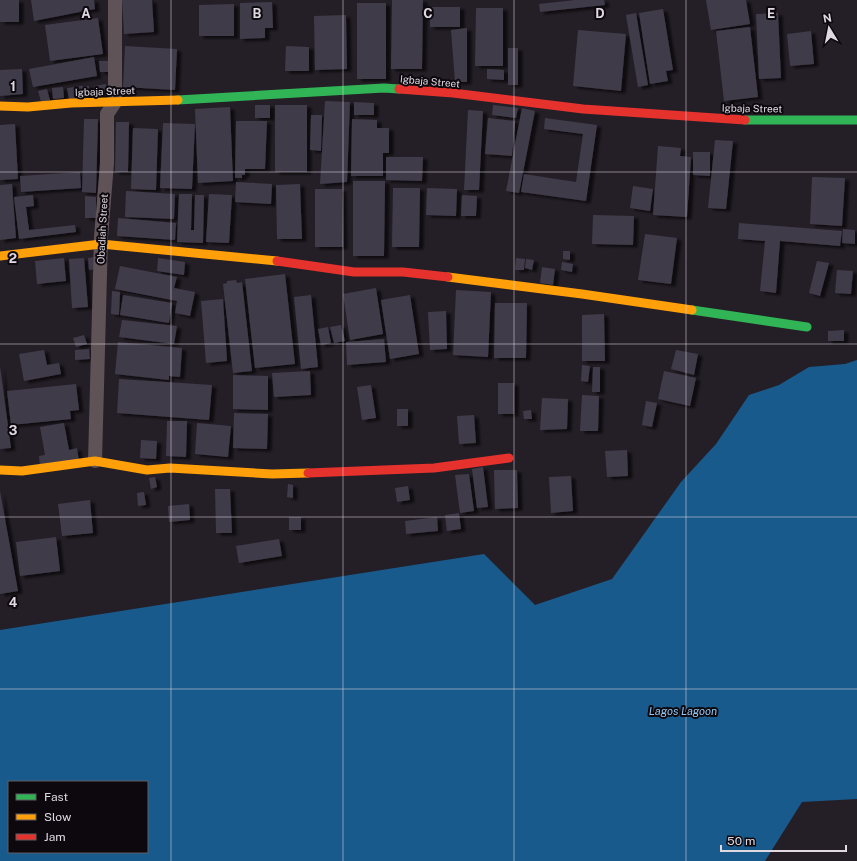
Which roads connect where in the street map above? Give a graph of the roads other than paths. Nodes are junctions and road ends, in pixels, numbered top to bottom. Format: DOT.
graph roads {
  1 [pos="115,0"];
  2 [pos="116,102"];
  3 [pos="0,106"];
  4 [pos="857,120"];
  5 [pos="101,244"];
  6 [pos="0,256"];
  7 [pos="807,327"];
  8 [pos="509,458"];
  9 [pos="95,461"];
  10 [pos="0,470"];
  1 -- 2 [label="street, Obadiah Street"];
  2 -- 3 [label="street, Igbaja Street"];
  2 -- 4 [label="street, Igbaja Street"];
  2 -- 5 [label="street, Obadiah Street"];
  5 -- 6 [label="street"];
  5 -- 7 [label="street"];
  5 -- 9 [label="street, Obadiah Street"];
  8 -- 9 [label="street"];
  9 -- 10 [label="street"];
}
